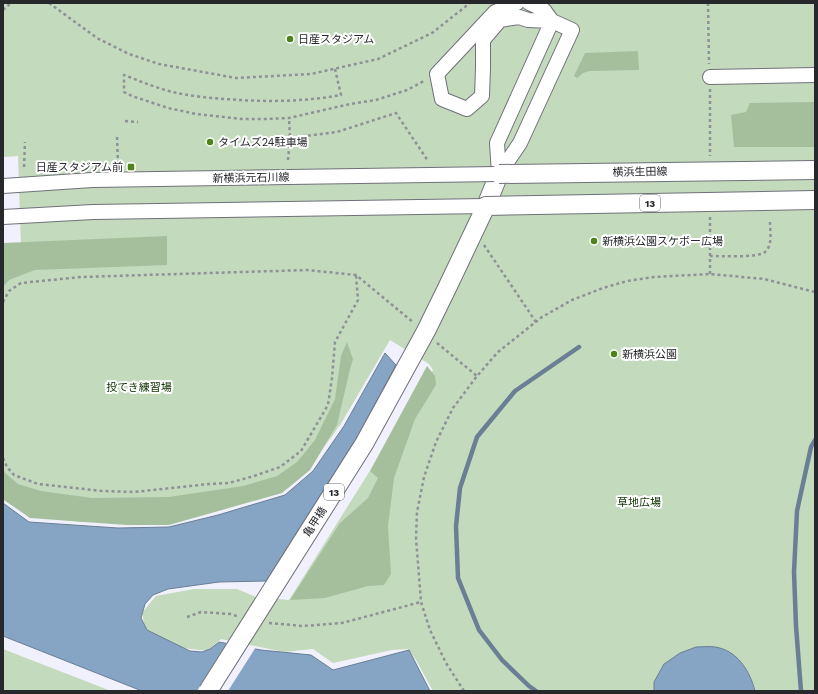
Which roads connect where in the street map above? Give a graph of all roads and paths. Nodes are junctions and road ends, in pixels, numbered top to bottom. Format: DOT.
graph roads {
  1 [pos="11,3"];
  2 [pos="49,3"];
  3 [pos="470,3"];
  4 [pos="517,3"];
  5 [pos="708,3"];
  6 [pos="531,4"];
  7 [pos="3,10"];
  8 [pos="552,21"];
  9 [pos="335,69"];
  10 [pos="437,74"];
  11 [pos="815,75"];
  12 [pos="710,76"];
  13 [pos="396,113"];
  14 [pos="289,118"];
  15 [pos="126,121"];
  16 [pos="138,122"];
  17 [pos="117,137"];
  18 [pos="290,138"];
  19 [pos="25,142"];
  20 [pos="288,160"];
  21 [pos="710,162"];
  22 [pos="118,163"];
  23 [pos="24,167"];
  24 [pos="815,170"];
  25 [pos="500,174"];
  26 [pos="3,186"];
  27 [pos="815,200"];
  28 [pos="486,206"];
  29 [pos="3,217"];
  30 [pos="710,217"];
  31 [pos="770,222"];
  32 [pos="710,256"];
  33 [pos="710,274"];
  34 [pos="815,292"];
  35 [pos="3,302"];
  36 [pos="3,458"];
  37 [pos="421,602"];
  38 [pos="187,617"];
  39 [pos="244,617"];
  40 [pos="265,622"];
  41 [pos="208,691"];
  42 [pos="464,691"];
  1 -- 7 [label="path"];
  2 -- 9 [label="path"];
  3 -- 9 [label="path"];
  4 -- 10 [label="street"];
  5 -- 12 [label="path"];
  6 -- 8 [label="street"];
  8 -- 10 [label="street"];
  8 -- 25 [label="street"];
  8 -- 25 [label="street"];
  9 -- 14 [label="path"];
  10 -- 14 [label="path"];
  11 -- 12 [label="street"];
  12 -- 21 [label="path"];
  13 -- 18 [label="path"];
  14 -- 18 [label="path"];
  15 -- 16 [label="path"];
  17 -- 22 [label="path"];
  18 -- 20 [label="path"];
  19 -- 23 [label="path"];
  24 -- 25 [label="main road, 横浜生田線, bridge"];
  25 -- 26 [label="street, 新横浜元石川線, bridge"];
  25 -- 28 [label="main road, 13"];
  27 -- 28 [label="main road, 13, bridge"];
  28 -- 29 [label="street, bridge"];
  28 -- 41 [label="main road, 亀甲橋 / 13, bridge"];
  30 -- 32 [label="path"];
  31 -- 32 [label="path"];
  32 -- 33 [label="path"];
  33 -- 34 [label="path"];
  33 -- 37 [label="path"];
  35 -- 36 [label="path"];
  37 -- 40 [label="path"];
  37 -- 42 [label="path"];
  38 -- 39 [label="path"];
}
